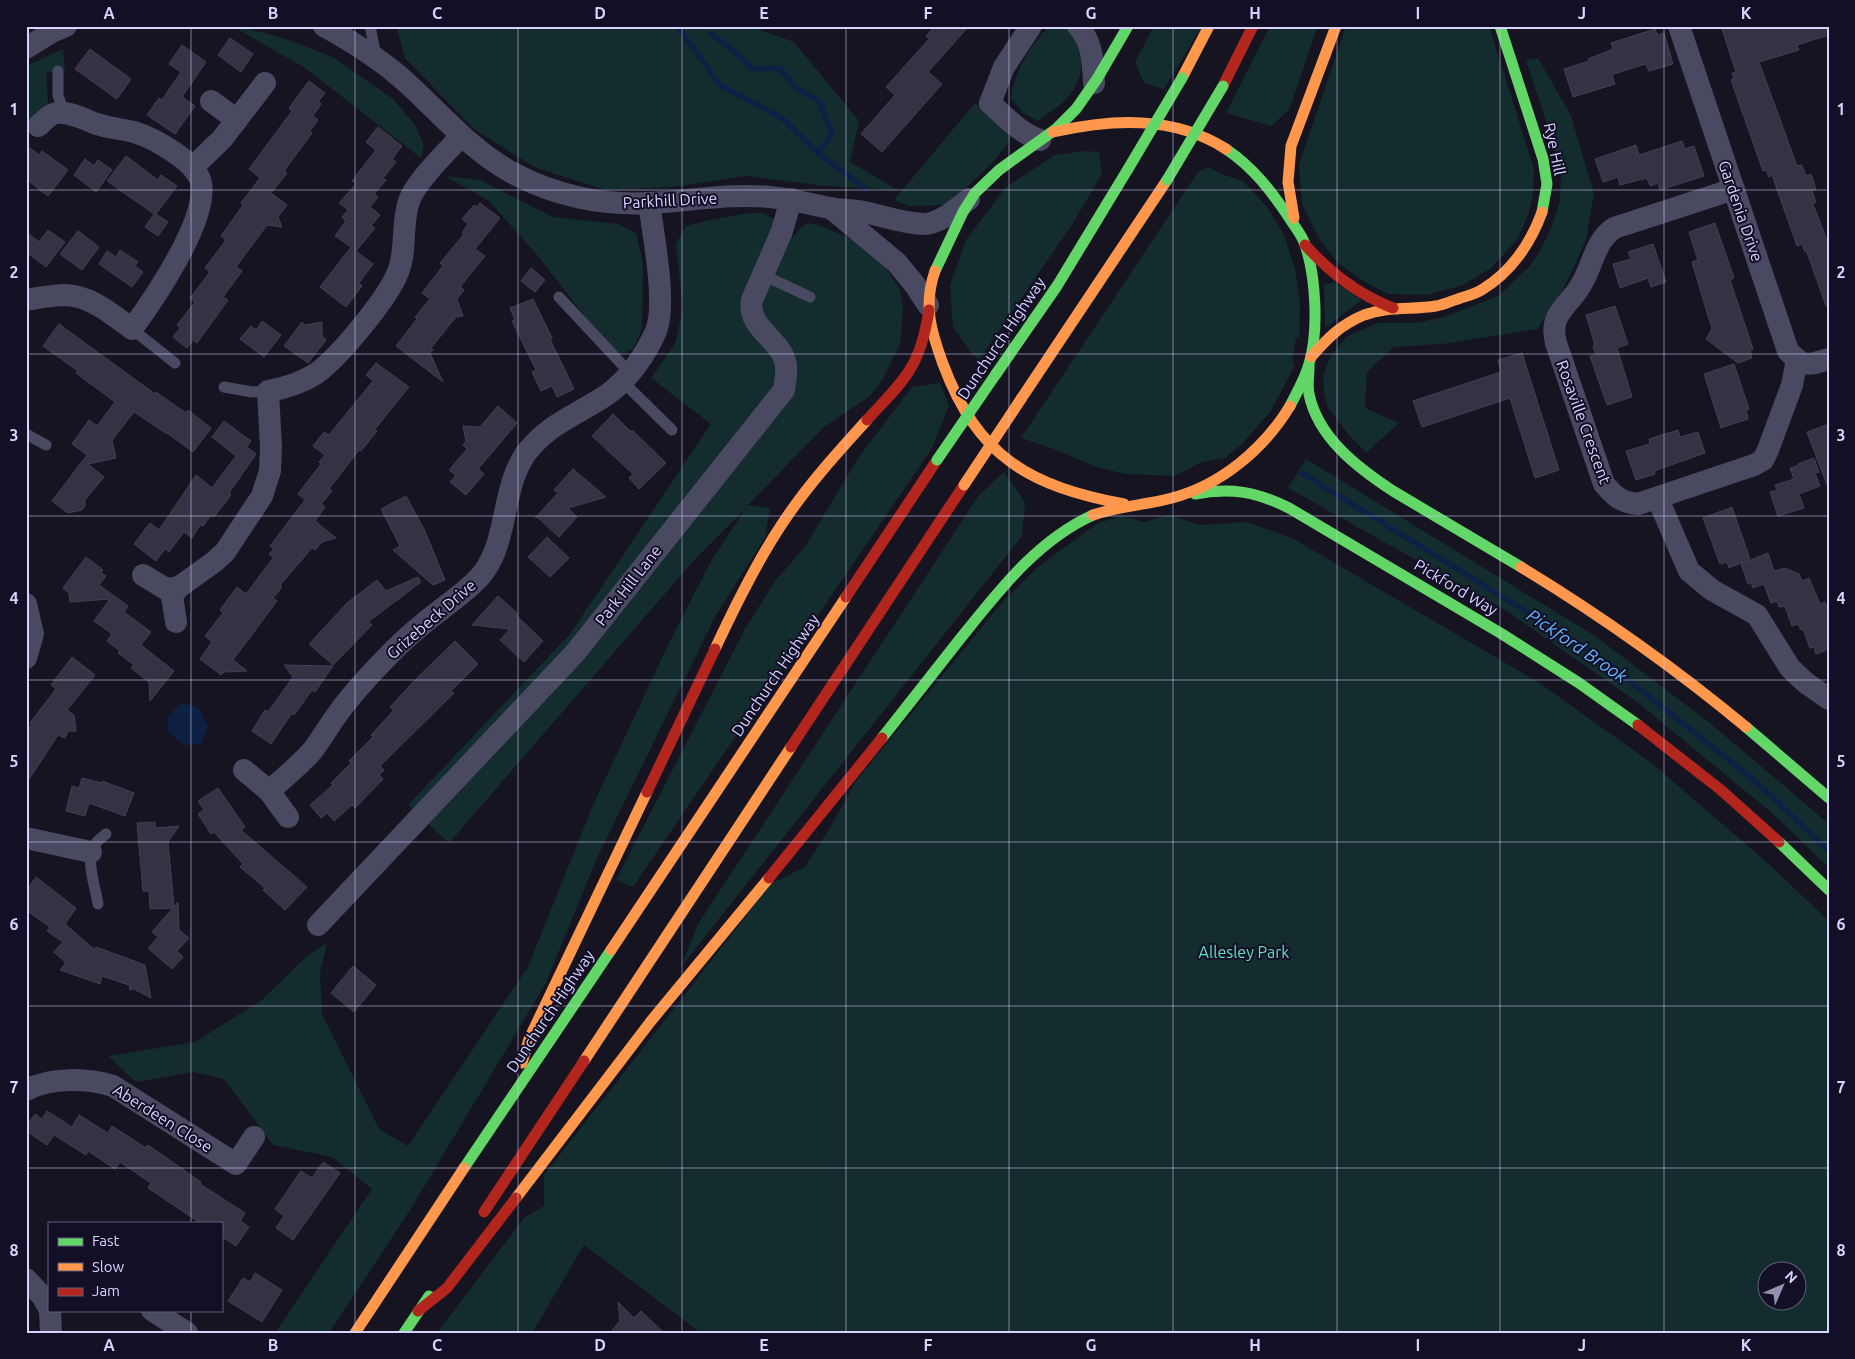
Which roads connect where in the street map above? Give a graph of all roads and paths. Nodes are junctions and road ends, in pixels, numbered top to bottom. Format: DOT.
graph roads {
  1 [pos="66,26"];
  2 [pos="324,26"];
  3 [pos="370,26"];
  4 [pos="1030,26"];
  5 [pos="1078,26"];
  6 [pos="1128,26"];
  7 [pos="1208,26"];
  8 [pos="1253,26"];
  9 [pos="1336,26"];
  10 [pos="1500,26"];
  11 [pos="1679,26"];
  12 [pos="27,46"];
  13 [pos="376,58"];
  14 [pos="58,71"];
  15 [pos="266,83"];
  16 [pos="1094,83"];
  17 [pos="210,101"];
  18 [pos="64,113"];
  19 [pos="237,120"];
  20 [pos="38,126"];
  21 [pos="461,136"];
  22 [pos="1047,136"];
  23 [pos="192,167"];
  24 [pos="1734,189"];
  25 [pos="791,199"];
  26 [pos="969,199"];
  27 [pos="648,204"];
  28 [pos="831,208"];
  29 [pos="1300,234"];
  30 [pos="1305,245"];
  31 [pos="763,275"];
  32 [pos="559,297"];
  33 [pos="810,298"];
  34 [pos="26,300"];
  35 [pos="928,308"];
  36 [pos="1393,308"];
  37 [pos="132,329"];
  38 [pos="1829,359"];
  39 [pos="1310,360"];
  40 [pos="1797,360"];
  41 [pos="175,364"];
  42 [pos="626,377"];
  43 [pos="224,387"];
  44 [pos="268,391"];
  45 [pos="672,430"];
  46 [pos="26,434"];
  47 [pos="46,445"];
  48 [pos="1176,498"];
  49 [pos="1658,499"];
  50 [pos="1135,505"];
  51 [pos="143,575"];
  52 [pos="179,587"];
  53 [pos="26,604"];
  54 [pos="176,622"];
  55 [pos="26,658"];
  56 [pos="1829,699"];
  57 [pos="244,770"];
  58 [pos="269,791"];
  59 [pos="1829,798"];
  60 [pos="288,817"];
  61 [pos="106,834"];
  62 [pos="26,838"];
  63 [pos="91,852"];
  64 [pos="1829,890"];
  65 [pos="98,904"];
  66 [pos="318,925"];
  67 [pos="26,1090"];
  68 [pos="514,1093"];
  69 [pos="254,1137"];
  70 [pos="479,1220"];
  71 [pos="440,1278"];
  72 [pos="26,1279"];
  73 [pos="48,1307"];
  74 [pos="418,1311"];
  75 [pos="49,1312"];
  76 [pos="155,1312"];
  77 [pos="50,1333"];
  78 [pos="187,1333"];
  79 [pos="355,1333"];
  80 [pos="404,1333"];
  1 -- 12 [label="street"];
  2 -- 13 [label="street, Parkhill Drive"];
  3 -- 13 [label="lane"];
  4 -- 22 [label="street"];
  5 -- 16 [label="street"];
  6 -- 16 [label="main road"];
  7 -- 68 [label="main road, Dunchurch Highway, bridge"];
  8 -- 70 [label="main road, bridge"];
  9 -- 29 [label="main road"];
  10 -- 36 [label="main road, Rye Hill"];
  11 -- 24 [label="street, Gardenia Drive"];
  13 -- 21 [label="street, Parkhill Drive"];
  14 -- 18 [label="lane"];
  15 -- 19 [label="street"];
  16 -- 22 [label="main road"];
  17 -- 19 [label="street"];
  18 -- 20 [label="street"];
  18 -- 23 [label="street"];
  19 -- 23 [label="street"];
  21 -- 27 [label="street, Parkhill Drive"];
  21 -- 44 [label="street"];
  22 -- 26 [label="main road"];
  22 -- 29 [label="main road"];
  23 -- 37 [label="street"];
  24 -- 40 [label="street, Gardenia Drive"];
  24 -- 49 [label="street, Rosaville Crescent"];
  25 -- 27 [label="street, Parkhill Drive"];
  25 -- 28 [label="street, Parkhill Drive"];
  25 -- 31 [label="street, Park Hill Lane"];
  26 -- 28 [label="street, Parkhill Drive"];
  26 -- 35 [label="main road"];
  27 -- 42 [label="street, Grizebeck Drive"];
  28 -- 35 [label="street, Parkhill Drive"];
  29 -- 30 [label="main road"];
  30 -- 36 [label="main road, Rye Hill"];
  30 -- 39 [label="main road"];
  31 -- 33 [label="lane"];
  31 -- 66 [label="street, Park Hill Lane"];
  32 -- 42 [label="lane"];
  34 -- 37 [label="street"];
  35 -- 50 [label="main road"];
  35 -- 68 [label="main road"];
  36 -- 39 [label="main road, Rye Hill"];
  37 -- 41 [label="lane"];
  38 -- 40 [label="street"];
  39 -- 48 [label="main road"];
  39 -- 59 [label="main road"];
  40 -- 49 [label="street, Rosaville Crescent"];
  42 -- 45 [label="lane"];
  42 -- 58 [label="street, Grizebeck Drive"];
  43 -- 44 [label="lane"];
  44 -- 52 [label="street"];
  46 -- 47 [label="lane"];
  48 -- 50 [label="main road, Pickford Way"];
  48 -- 64 [label="main road, Pickford Way"];
  49 -- 56 [label="street"];
  50 -- 74 [label="main road, Pickford Way"];
  51 -- 52 [label="street"];
  52 -- 54 [label="street"];
  53 -- 55 [label="street"];
  57 -- 58 [label="street"];
  58 -- 60 [label="street"];
  61 -- 63 [label="lane"];
  62 -- 63 [label="street"];
  63 -- 65 [label="lane"];
  67 -- 69 [label="street, Aberdeen Close"];
  68 -- 79 [label="main road, Dunchurch Highway"];
  71 -- 74 [label="main road"];
  72 -- 73 [label="street"];
  74 -- 80 [label="main road"];
  75 -- 77 [label="street"];
  76 -- 78 [label="street"];
}
